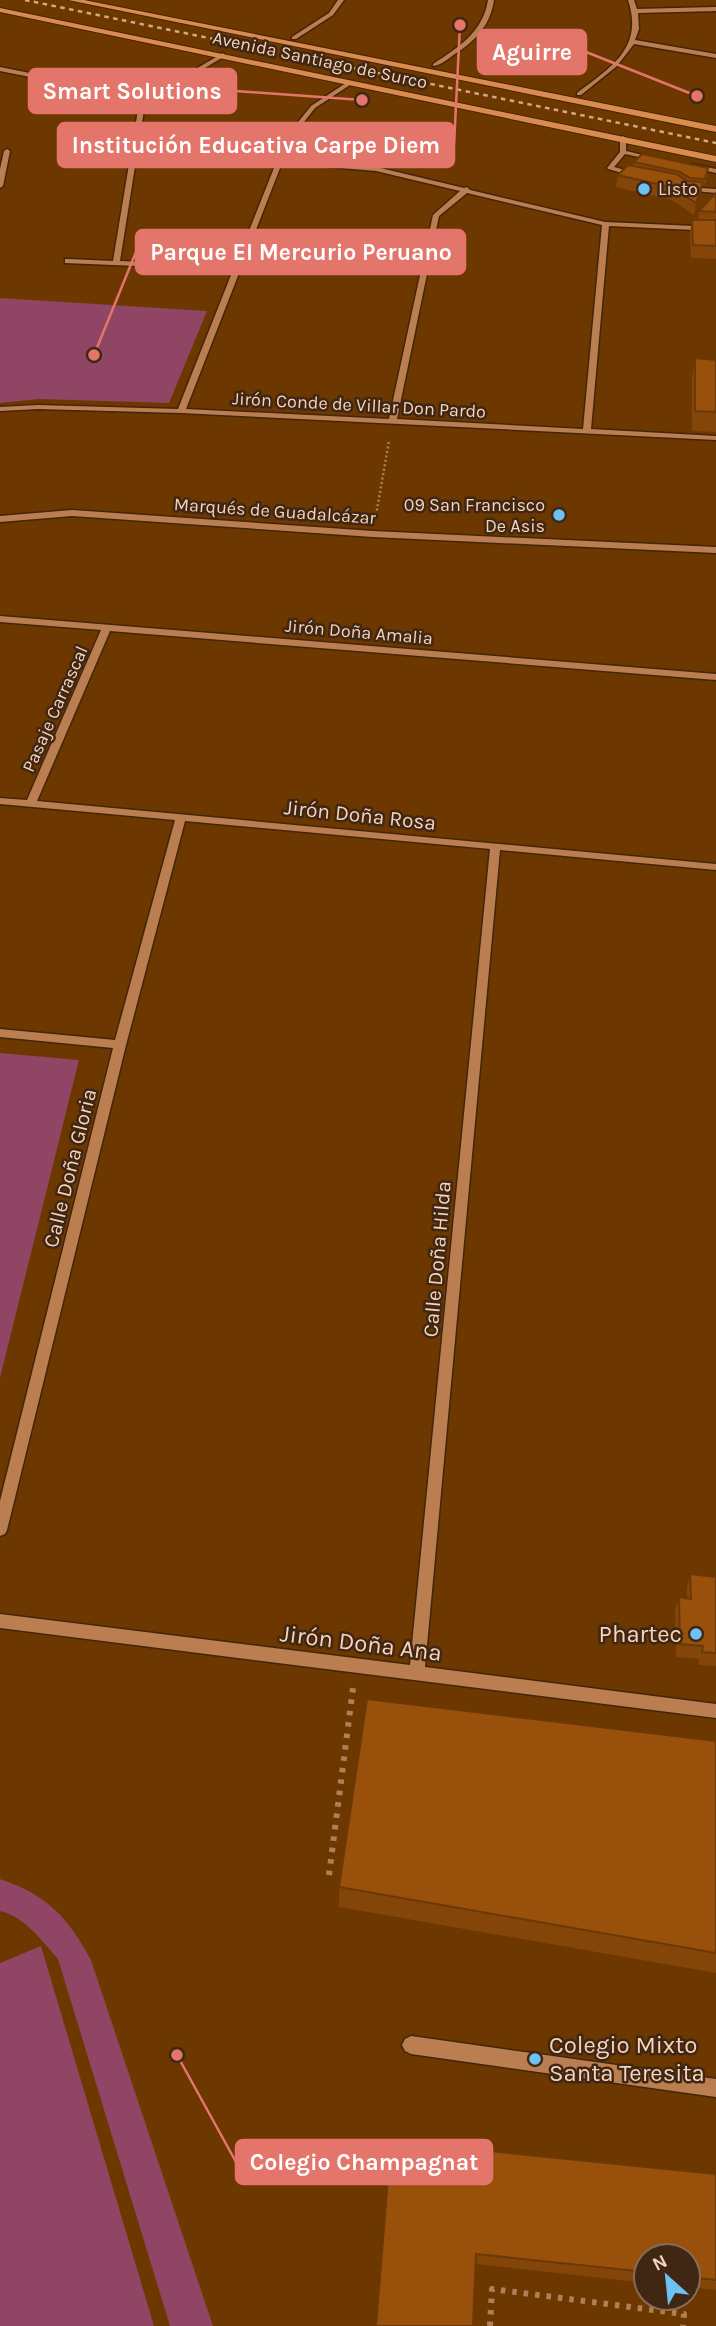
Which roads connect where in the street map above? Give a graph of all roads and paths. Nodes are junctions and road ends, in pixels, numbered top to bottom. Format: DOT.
graph roads {
  1 [pos="72,0"];
  2 [pos="91,0"];
  3 [pos="341,0"];
  4 [pos="491,0"];
  5 [pos="631,0"];
  6 [pos="103,3"];
  7 [pos="0,4"];
  8 [pos="716,9"];
  9 [pos="0,10"];
  10 [pos="637,11"];
  11 [pos="294,38"];
  12 [pos="634,42"];
  13 [pos="223,55"];
  14 [pos="716,56"];
  15 [pos="431,68"];
  16 [pos="0,69"];
  17 [pos="417,78"];
  18 [pos="351,82"];
  19 [pos="579,94"];
  20 [pos="149,100"];
  21 [pos="614,100"];
  22 [pos="664,118"];
  23 [pos="716,120"];
  24 [pos="716,129"];
  25 [pos="623,138"];
  26 [pos="716,149"];
  27 [pos="16,150"];
  28 [pos="3,151"];
  29 [pos="623,152"];
  30 [pos="638,155"];
  31 [pos="661,159"];
  32 [pos="716,159"];
  33 [pos="670,161"];
  34 [pos="278,162"];
  35 [pos="688,165"];
  36 [pos="655,168"];
  37 [pos="707,169"];
  38 [pos="716,171"];
  39 [pos="624,172"];
  40 [pos="648,177"];
  41 [pos="0,186"];
  42 [pos="467,189"];
  43 [pos="698,190"];
  44 [pos="716,191"];
  45 [pos="716,197"];
  46 [pos="605,225"];
  47 [pos="716,229"];
  48 [pos="68,261"];
  49 [pos="116,263"];
  50 [pos="236,268"];
  51 [pos="0,409"];
  52 [pos="181,411"];
  53 [pos="392,422"];
  54 [pos="587,433"];
  55 [pos="716,438"];
  56 [pos="0,519"];
  57 [pos="373,534"];
  58 [pos="716,550"];
  59 [pos="0,619"];
  60 [pos="107,627"];
  61 [pos="716,677"];
  62 [pos="0,801"];
  63 [pos="31,804"];
  64 [pos="181,817"];
  65 [pos="495,848"];
  66 [pos="716,867"];
  67 [pos="0,1033"];
  68 [pos="120,1045"];
  69 [pos="0,1530"];
  70 [pos="0,1621"];
  71 [pos="356,1665"];
  72 [pos="417,1673"];
  73 [pos="716,1711"];
  74 [pos="329,1875"];
  75 [pos="411,2045"];
  76 [pos="716,2088"];
  77 [pos="490,2326"];
  78 [pos="683,2326"];
  1 -- 6 [label="main road, Avenida Santiago de Surco"];
  2 -- 6 [label="main road"];
  3 -- 11 [label="street"];
  4 -- 15 [label="street"];
  5 -- 10 [label="street"];
  6 -- 11 [label="main road, Avenida Santiago de Surco"];
  6 -- 15 [label="main road, Avenida Santiago de Surco"];
  7 -- 26 [label="main road, Avenida Santiago de Surco"];
  8 -- 10 [label="street"];
  9 -- 13 [label="main road, Avenida Santiago de Surco"];
  10 -- 12 [label="street"];
  11 -- 15 [label="main road, Avenida Santiago de Surco"];
  12 -- 14 [label="street"];
  12 -- 19 [label="street"];
  13 -- 18 [label="main road, Avenida Santiago de Surco"];
  13 -- 20 [label="street"];
  15 -- 17 [label="main road"];
  15 -- 19 [label="main road, Avenida Santiago de Surco"];
  15 -- 22 [label="main road, Avenida Santiago de Surco"];
  16 -- 20 [label="street"];
  18 -- 25 [label="main road, Avenida Santiago de Surco"];
  18 -- 34 [label="street"];
  19 -- 21 [label="main road, Avenida Santiago de Surco"];
  20 -- 49 [label="street"];
  21 -- 22 [label="main road"];
  21 -- 23 [label="main road, Avenida Santiago de Surco"];
  22 -- 24 [label="main road, Avenida Santiago de Surco"];
  25 -- 29 [label="street"];
  25 -- 32 [label="main road, Avenida Santiago de Surco"];
  27 -- 28 [label="street"];
  28 -- 41 [label="street"];
  29 -- 30 [label="street"];
  29 -- 39 [label="street"];
  30 -- 31 [label="street"];
  30 -- 39 [label="street"];
  31 -- 33 [label="street"];
  31 -- 36 [label="street"];
  34 -- 42 [label="street"];
  34 -- 50 [label="street"];
  35 -- 37 [label="street"];
  37 -- 38 [label="street"];
  37 -- 43 [label="street"];
  39 -- 40 [label="street"];
  42 -- 46 [label="street"];
  42 -- 53 [label="street"];
  43 -- 44 [label="street"];
  43 -- 45 [label="street"];
  46 -- 47 [label="street"];
  46 -- 54 [label="street"];
  48 -- 49 [label="street"];
  49 -- 50 [label="street"];
  50 -- 52 [label="street"];
  51 -- 52 [label="street, Jirón Conde de Villar Don Pardo"];
  52 -- 53 [label="street, Jirón Conde de Villar Don Pardo"];
  53 -- 54 [label="street, Jirón Conde de Villar Don Pardo"];
  53 -- 57 [label="path"];
  54 -- 55 [label="street, Jirón Conde de Villar Don Pardo"];
  56 -- 57 [label="street, Marqués de Guadalcázar"];
  57 -- 58 [label="street, Marqués de Guadalcázar"];
  59 -- 60 [label="street, Jirón Doña Amalia"];
  60 -- 61 [label="street, Jirón Doña Amalia"];
  60 -- 63 [label="street, Pasaje Carrascal"];
  62 -- 63 [label="street, Jirón Doña Rosa"];
  63 -- 64 [label="street, Jirón Doña Rosa"];
  64 -- 65 [label="street, Jirón Doña Rosa"];
  64 -- 68 [label="street, Calle Doña Gloria"];
  65 -- 66 [label="street, Jirón Doña Rosa"];
  65 -- 72 [label="street, Calle Doña Hilda"];
  67 -- 68 [label="street"];
  68 -- 69 [label="street, Calle Doña Gloria"];
  70 -- 71 [label="street, Jirón Doña Ana"];
  71 -- 72 [label="street, Jirón Doña Ana"];
  71 -- 74 [label="path"];
  72 -- 73 [label="street, Jirón Doña Ana"];
  75 -- 76 [label="street"];
  77 -- 78 [label="path"];
}
